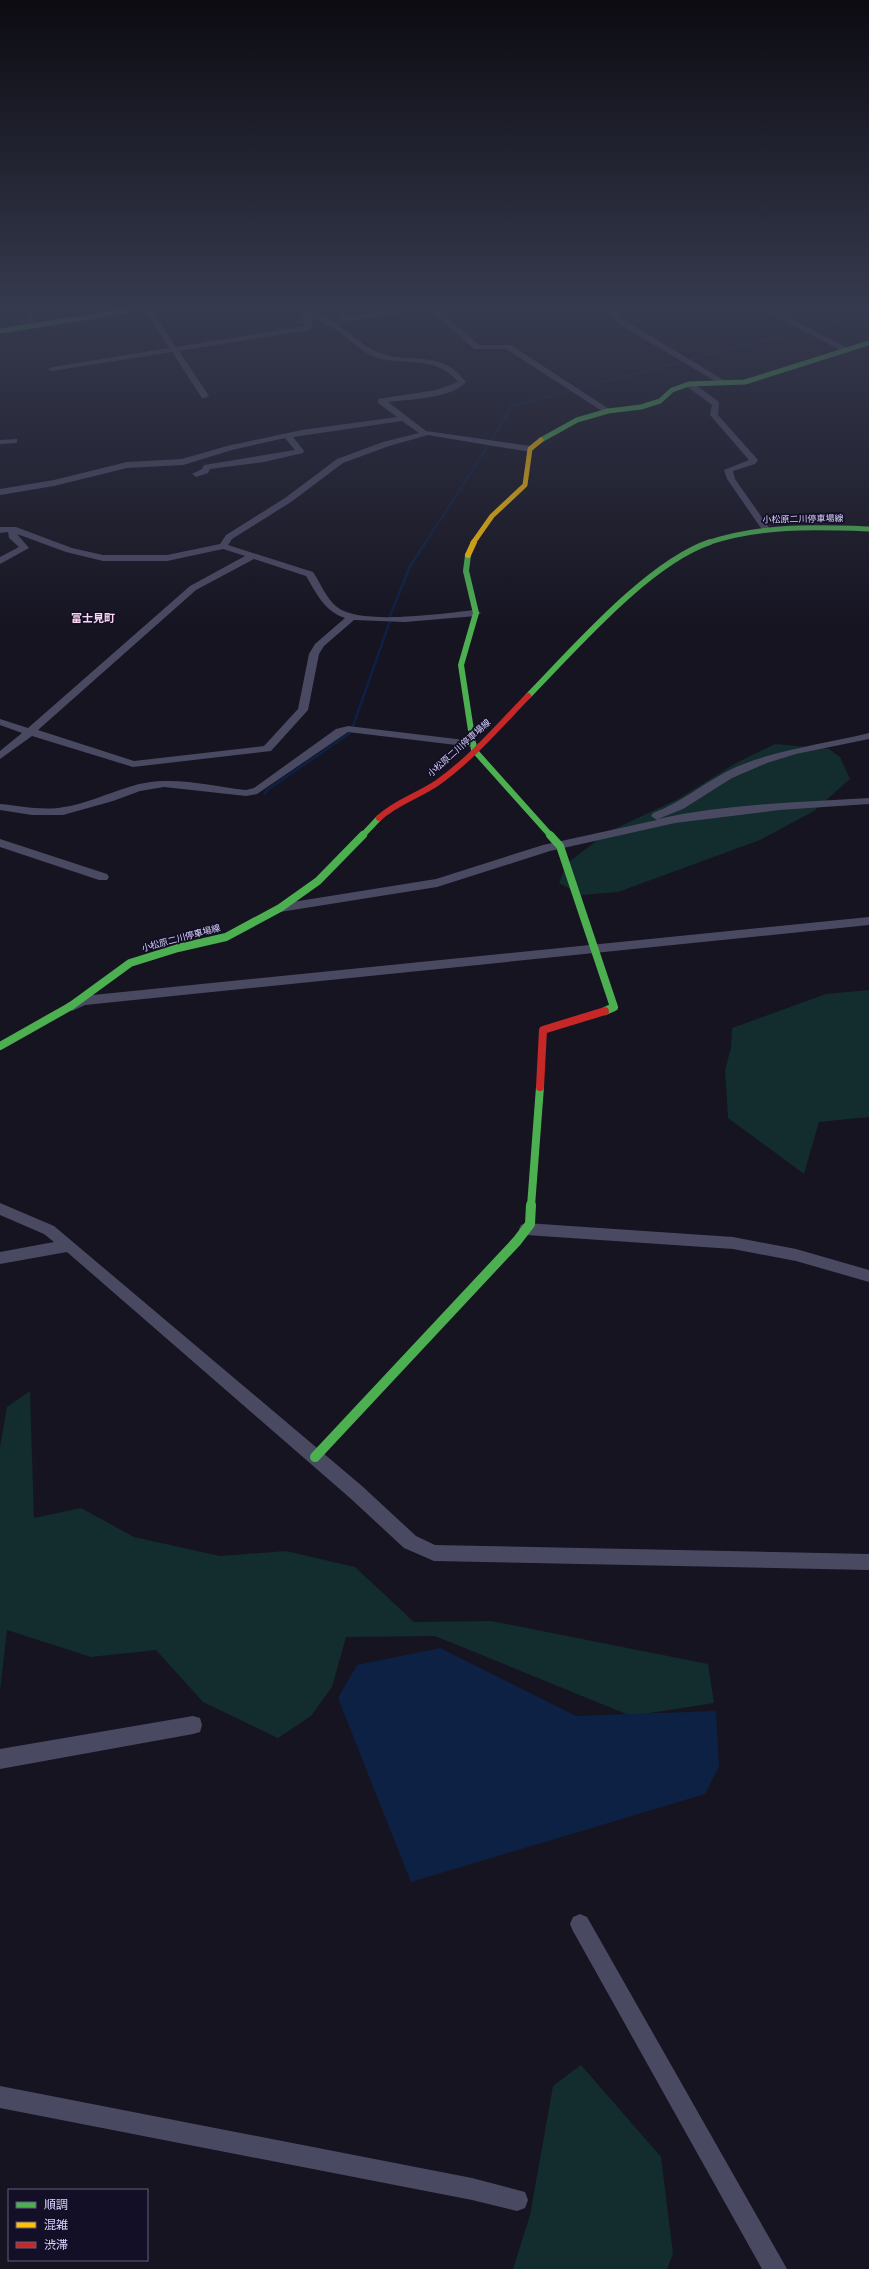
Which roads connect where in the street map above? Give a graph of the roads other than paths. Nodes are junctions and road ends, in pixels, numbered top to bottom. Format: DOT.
graph roads {
  1 [pos="588,417"];
  2 [pos="716,417"];
  3 [pos="404,418"];
  4 [pos="424,433"];
  5 [pos="288,436"];
  6 [pos="14,441"];
  7 [pos="0,442"];
  8 [pos="530,449"];
  9 [pos="196,474"];
  10 [pos="0,492"];
  11 [pos="869,528"];
  12 [pos="13,529"];
  13 [pos="766,529"];
  14 [pos="0,530"];
  15 [pos="223,546"];
  16 [pos="254,556"];
  17 [pos="0,561"];
  18 [pos="476,613"];
  19 [pos="351,618"];
  20 [pos="0,722"];
  21 [pos="31,732"];
  22 [pos="869,736"];
  23 [pos="473,747"];
  24 [pos="0,756"];
  25 [pos="869,801"];
  26 [pos="0,807"];
  27 [pos="618,832"];
  28 [pos="0,843"];
  29 [pos="560,846"];
  30 [pos="103,876"];
  31 [pos="280,908"];
  32 [pos="869,921"];
  33 [pos="595,948"];
  34 [pos="71,1006"];
  35 [pos="0,1046"];
  36 [pos="0,1209"];
  37 [pos="526,1229"];
  38 [pos="69,1246"];
  39 [pos="0,1258"];
  40 [pos="869,1276"];
  41 [pos="315,1457"];
  42 [pos="869,1562"];
  43 [pos="193,1725"];
  44 [pos="0,1759"];
  45 [pos="580,1924"];
  46 [pos="0,2097"];
  47 [pos="517,2200"];
  48 [pos="775,2269"];
  1 -- 8 [label="street"];
  2 -- 13 [label="street"];
  3 -- 4 [label="street"];
  3 -- 5 [label="street"];
  4 -- 8 [label="street"];
  4 -- 15 [label="street"];
  5 -- 9 [label="street"];
  5 -- 10 [label="street"];
  6 -- 7 [label="street"];
  8 -- 18 [label="street"];
  11 -- 13 [label="street, 小松原二川停車場線"];
  12 -- 14 [label="street"];
  12 -- 15 [label="street"];
  12 -- 17 [label="street"];
  13 -- 23 [label="street, 小松原二川停車場線"];
  15 -- 16 [label="street"];
  16 -- 19 [label="street"];
  16 -- 21 [label="street"];
  18 -- 19 [label="street"];
  18 -- 23 [label="street"];
  19 -- 21 [label="street"];
  20 -- 21 [label="street"];
  21 -- 24 [label="street"];
  22 -- 27 [label="street"];
  23 -- 26 [label="street"];
  23 -- 29 [label="street"];
  23 -- 31 [label="street, 小松原二川停車場線"];
  25 -- 27 [label="street"];
  27 -- 29 [label="street"];
  28 -- 30 [label="street"];
  29 -- 31 [label="street"];
  29 -- 33 [label="street"];
  31 -- 34 [label="street, 小松原二川停車場線"];
  32 -- 33 [label="street"];
  33 -- 34 [label="street"];
  33 -- 37 [label="street"];
  34 -- 35 [label="street, 小松原二川停車場線"];
  36 -- 38 [label="street"];
  37 -- 40 [label="street"];
  37 -- 41 [label="street"];
  38 -- 39 [label="street"];
  38 -- 41 [label="street"];
  41 -- 42 [label="street"];
  43 -- 44 [label="street"];
  45 -- 48 [label="street"];
  46 -- 47 [label="street"];
}
